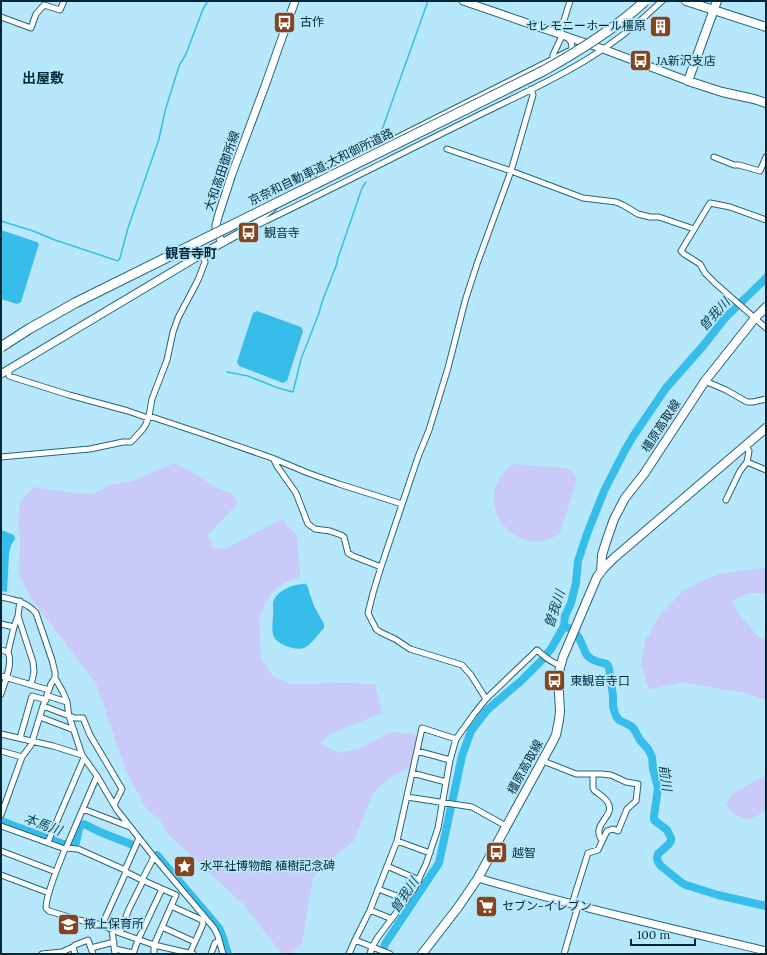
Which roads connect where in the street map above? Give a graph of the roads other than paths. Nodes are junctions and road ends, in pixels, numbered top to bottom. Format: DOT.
graph roads {
  1 [pos="64,1"];
  2 [pos="294,1"];
  3 [pos="464,1"];
  4 [pos="570,1"];
  5 [pos="640,1"];
  6 [pos="646,1"];
  7 [pos="662,1"];
  8 [pos="686,1"];
  9 [pos="717,1"];
  10 [pos="714,10"];
  11 [pos="1,17"];
  12 [pos="766,27"];
  13 [pos="564,35"];
  14 [pos="584,43"];
  15 [pos="603,49"];
  16 [pos="571,50"];
  17 [pos="553,59"];
  18 [pos="688,81"];
  19 [pos="531,89"];
  20 [pos="766,102"];
  21 [pos="447,149"];
  22 [pos="714,157"];
  23 [pos="766,157"];
  24 [pos="512,171"];
  25 [pos="766,220"];
  26 [pos="247,229"];
  27 [pos="694,229"];
  28 [pos="222,243"];
  29 [pos="202,254"];
  30 [pos="766,307"];
  31 [pos="755,318"];
  32 [pos="766,328"];
  33 [pos="1,347"];
  34 [pos="9,369"];
  35 [pos="1,374"];
  36 [pos="705,381"];
  37 [pos="766,398"];
  38 [pos="148,417"];
  39 [pos="766,428"];
  40 [pos="745,445"];
  41 [pos="1,457"];
  42 [pos="274,460"];
  43 [pos="747,462"];
  44 [pos="766,470"];
  45 [pos="726,500"];
  46 [pos="402,504"];
  47 [pos="381,567"];
  48 [pos="601,572"];
  49 [pos="1,597"];
  50 [pos="20,601"];
  51 [pos="18,616"];
  52 [pos="1,624"];
  53 [pos="14,627"];
  54 [pos="1,650"];
  55 [pos="8,652"];
  56 [pos="560,665"];
  57 [pos="3,677"];
  58 [pos="55,678"];
  59 [pos="31,685"];
  60 [pos="1,694"];
  61 [pos="47,695"];
  62 [pos="486,699"];
  63 [pos="67,702"];
  64 [pos="43,706"];
  65 [pos="69,716"];
  66 [pos="40,717"];
  67 [pos="74,730"];
  68 [pos="1,734"];
  69 [pos="20,738"];
  70 [pos="456,739"];
  71 [pos="32,742"];
  72 [pos="1,751"];
  73 [pos="417,751"];
  74 [pos="83,756"];
  75 [pos="22,757"];
  76 [pos="450,760"];
  77 [pos="543,761"];
  78 [pos="412,773"];
  79 [pos="593,774"];
  80 [pos="97,776"];
  81 [pos="446,782"];
  82 [pos="407,797"];
  83 [pos="443,803"];
  84 [pos="114,805"];
  85 [pos="83,809"];
  86 [pos="1,815"];
  87 [pos="1,826"];
  88 [pos="506,826"];
  89 [pos="130,827"];
  90 [pos="139,838"];
  91 [pos="49,840"];
  92 [pos="602,840"];
  93 [pos="397,842"];
  94 [pos="67,846"];
  95 [pos="1,851"];
  96 [pos="430,853"];
  97 [pos="154,857"];
  98 [pos="387,866"];
  99 [pos="126,871"];
  100 [pos="56,872"];
  101 [pos="1,876"];
  102 [pos="478,878"];
  103 [pos="143,880"];
  104 [pos="419,880"];
  105 [pos="181,888"];
  106 [pos="162,889"];
  107 [pos="378,889"];
  108 [pos="49,893"];
  109 [pos="176,895"];
  110 [pos="406,901"];
  111 [pos="575,905"];
  112 [pos="171,906"];
  113 [pos="370,910"];
  114 [pos="392,918"];
  115 [pos="204,919"];
  116 [pos="102,925"];
  117 [pos="162,927"];
  118 [pos="112,930"];
  119 [pos="120,933"];
  120 [pos="138,940"];
  121 [pos="355,940"];
  122 [pos="219,941"];
  123 [pos="114,942"];
  124 [pos="195,942"];
  125 [pos="154,945"];
  126 [pos="73,947"];
  127 [pos="91,948"];
  128 [pos="375,948"];
  129 [pos="115,951"];
  130 [pos="766,951"];
  131 [pos="133,953"];
  132 [pos="42,954"];
  133 [pos="75,954"];
  134 [pos="93,954"];
  135 [pos="154,954"];
  136 [pos="192,954"];
  137 [pos="211,954"];
  138 [pos="223,954"];
  139 [pos="349,954"];
  140 [pos="370,954"];
  141 [pos="390,954"];
  142 [pos="422,954"];
  143 [pos="564,954"];
  1 -- 11 [label="street"];
  2 -- 28 [label="street, 大和高田御所線"];
  3 -- 13 [label="street"];
  4 -- 13 [label="street"];
  5 -- 14 [label="street"];
  6 -- 33 [label="highway, 京奈和自動車道;大和御所道路, bridge"];
  7 -- 15 [label="street"];
  8 -- 10 [label="main road"];
  9 -- 10 [label="main road"];
  10 -- 12 [label="main road"];
  10 -- 18 [label="main road"];
  13 -- 14 [label="street"];
  13 -- 16 [label="street"];
  13 -- 17 [label="street"];
  14 -- 15 [label="street"];
  14 -- 16 [label="street"];
  15 -- 18 [label="street"];
  15 -- 19 [label="street"];
  16 -- 17 [label="street"];
  17 -- 26 [label="street"];
  18 -- 20 [label="main road"];
  19 -- 24 [label="street"];
  19 -- 26 [label="street"];
  21 -- 24 [label="street"];
  22 -- 23 [label="street"];
  24 -- 27 [label="street"];
  24 -- 46 [label="street"];
  25 -- 27 [label="street"];
  26 -- 28 [label="street"];
  27 -- 31 [label="street"];
  28 -- 29 [label="street"];
  29 -- 34 [label="street"];
  29 -- 38 [label="street"];
  30 -- 31 [label="main road, 橿原高取線"];
  31 -- 32 [label="street"];
  31 -- 36 [label="main road, 橿原高取線"];
  34 -- 35 [label="street"];
  34 -- 38 [label="street"];
  36 -- 37 [label="street"];
  36 -- 48 [label="main road, 橿原高取線"];
  38 -- 41 [label="street"];
  38 -- 42 [label="street"];
  39 -- 40 [label="main road, 橿原高取線"];
  40 -- 43 [label="street"];
  40 -- 48 [label="main road, 橿原高取線"];
  42 -- 46 [label="street"];
  42 -- 47 [label="street"];
  43 -- 44 [label="street"];
  43 -- 45 [label="street"];
  46 -- 47 [label="street"];
  47 -- 62 [label="street"];
  48 -- 56 [label="main road, 橿原高取線"];
  49 -- 50 [label="street"];
  50 -- 51 [label="street"];
  50 -- 58 [label="street"];
  51 -- 53 [label="street"];
  51 -- 59 [label="street"];
  52 -- 53 [label="street"];
  53 -- 55 [label="street"];
  54 -- 55 [label="street"];
  55 -- 57 [label="street"];
  56 -- 62 [label="street"];
  56 -- 77 [label="main road, 橿原高取線"];
  57 -- 59 [label="street"];
  57 -- 60 [label="street"];
  58 -- 61 [label="street"];
  58 -- 63 [label="street"];
  59 -- 61 [label="street"];
  61 -- 63 [label="street"];
  61 -- 64 [label="street"];
  61 -- 69 [label="street"];
  62 -- 70 [label="street"];
  63 -- 65 [label="street"];
  64 -- 65 [label="street"];
  64 -- 66 [label="street"];
  65 -- 67 [label="street"];
  65 -- 84 [label="street"];
  66 -- 67 [label="street"];
  66 -- 71 [label="street"];
  67 -- 74 [label="street"];
  68 -- 69 [label="street"];
  69 -- 71 [label="street"];
  70 -- 73 [label="street"];
  70 -- 76 [label="street"];
  71 -- 74 [label="street"];
  71 -- 75 [label="street"];
  72 -- 75 [label="street"];
  73 -- 76 [label="street"];
  73 -- 78 [label="street"];
  74 -- 80 [label="street"];
  74 -- 91 [label="street"];
  75 -- 86 [label="street"];
  76 -- 81 [label="street"];
  77 -- 79 [label="street"];
  77 -- 88 [label="main road, 橿原高取線"];
  78 -- 81 [label="street"];
  78 -- 82 [label="street"];
  79 -- 92 [label="street"];
  79 -- 92 [label="street"];
  80 -- 84 [label="street"];
  80 -- 85 [label="street"];
  81 -- 83 [label="street"];
  82 -- 83 [label="street"];
  82 -- 93 [label="street"];
  83 -- 88 [label="street"];
  83 -- 96 [label="street"];
  84 -- 89 [label="street"];
  85 -- 89 [label="street"];
  85 -- 94 [label="street"];
  87 -- 91 [label="street"];
  88 -- 102 [label="main road, 橿原高取線"];
  89 -- 90 [label="street"];
  90 -- 97 [label="street"];
  90 -- 99 [label="street"];
  91 -- 94 [label="street"];
  92 -- 111 [label="street"];
  93 -- 96 [label="street"];
  93 -- 98 [label="street"];
  94 -- 99 [label="street"];
  94 -- 100 [label="street"];
  95 -- 100 [label="street"];
  96 -- 104 [label="street"];
  97 -- 103 [label="street"];
  97 -- 105 [label="street"];
  98 -- 104 [label="street"];
  98 -- 107 [label="street"];
  99 -- 103 [label="street"];
  99 -- 116 [label="street"];
  100 -- 108 [label="street"];
  101 -- 108 [label="street"];
  102 -- 111 [label="street"];
  102 -- 142 [label="main road, 橿原高取線"];
  103 -- 106 [label="street"];
  103 -- 119 [label="street"];
  104 -- 110 [label="street"];
  105 -- 109 [label="street"];
  105 -- 115 [label="street"];
  106 -- 109 [label="street"];
  106 -- 120 [label="street"];
  107 -- 110 [label="street"];
  107 -- 113 [label="street"];
  108 -- 116 [label="street"];
  109 -- 112 [label="street"];
  110 -- 114 [label="street"];
  111 -- 130 [label="street"];
  111 -- 143 [label="street"];
  112 -- 115 [label="street"];
  112 -- 117 [label="street"];
  113 -- 114 [label="street"];
  113 -- 121 [label="street"];
  114 -- 128 [label="street"];
  115 -- 122 [label="street"];
  115 -- 124 [label="street"];
  116 -- 118 [label="street"];
  117 -- 124 [label="street"];
  117 -- 125 [label="street"];
  118 -- 119 [label="street"];
  118 -- 123 [label="street"];
  119 -- 120 [label="street"];
  120 -- 125 [label="street"];
  120 -- 131 [label="street"];
  121 -- 128 [label="street"];
  121 -- 139 [label="street"];
  122 -- 137 [label="street"];
  122 -- 138 [label="street"];
  123 -- 127 [label="street"];
  123 -- 129 [label="street"];
  124 -- 136 [label="street"];
  125 -- 135 [label="street"];
  125 -- 136 [label="street"];
  126 -- 127 [label="street"];
  126 -- 132 [label="street"];
  126 -- 133 [label="street"];
  127 -- 134 [label="street"];
  128 -- 140 [label="street"];
  128 -- 141 [label="street"];
  129 -- 131 [label="street"];
}
